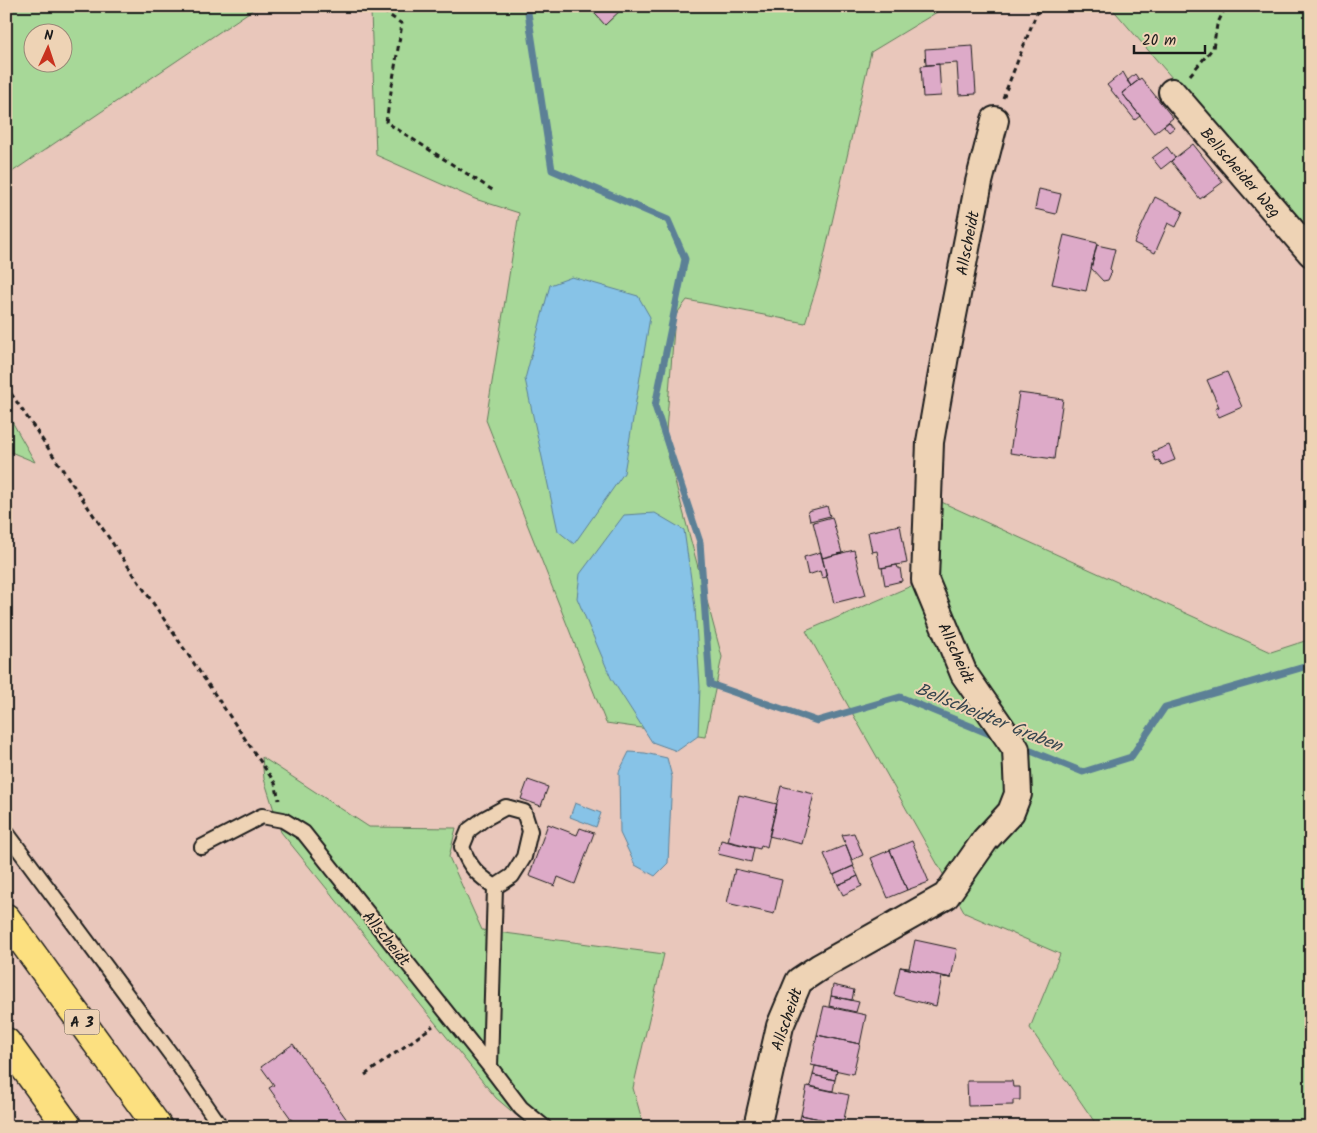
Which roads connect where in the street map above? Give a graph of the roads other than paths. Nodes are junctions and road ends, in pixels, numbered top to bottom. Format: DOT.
graph roads {
  1 [pos="1172,92"];
  2 [pos="995,120"];
  3 [pos="1311,253"];
  4 [pos="6,832"];
  5 [pos="202,847"];
  6 [pos="495,887"];
  7 [pos="6,918"];
  8 [pos="6,1042"];
  9 [pos="490,1067"];
  10 [pos="68,1127"];
  11 [pos="158,1127"];
  12 [pos="221,1127"];
  13 [pos="544,1127"];
  14 [pos="758,1127"];
  1 -- 3 [label="street, Bellscheider Weg"];
  2 -- 14 [label="street, Allscheidt"];
  4 -- 12 [label="lane"];
  5 -- 9 [label="lane, Allscheidt"];
  6 -- 6 [label="lane"];
  6 -- 9 [label="lane"];
  7 -- 11 [label="highway, A 3"];
  8 -- 10 [label="highway"];
  9 -- 13 [label="lane, Allscheidt"];
}
